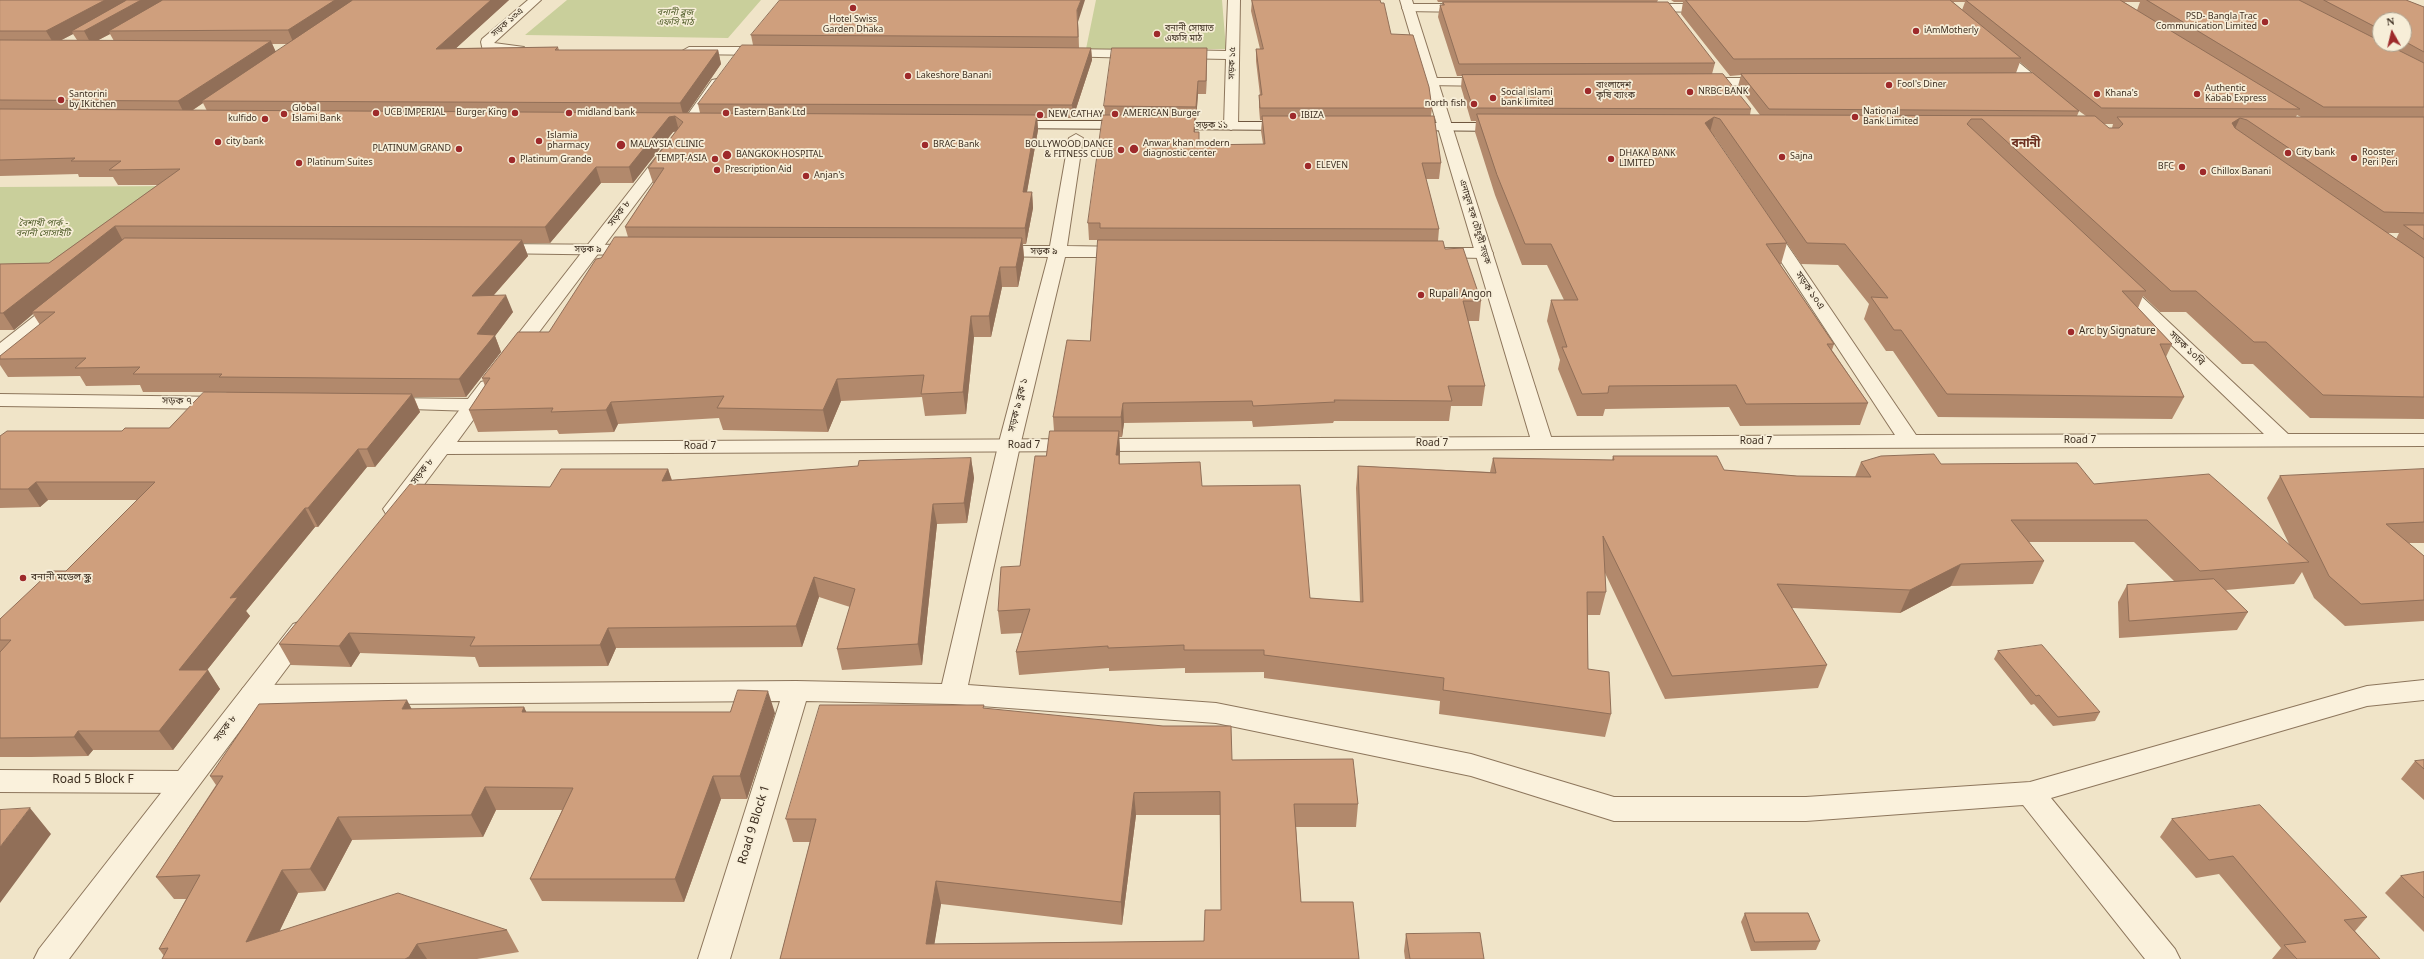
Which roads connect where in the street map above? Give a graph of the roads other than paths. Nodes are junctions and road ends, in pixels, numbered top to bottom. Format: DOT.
graph roads {
  1 [pos="535,0"];
  2 [pos="1234,0"];
  3 [pos="1407,4"];
  4 [pos="1666,4"];
  5 [pos="1479,8"];
  6 [pos="1630,8"];
  7 [pos="1724,8"];
  8 [pos="1679,21"];
  9 [pos="748,40"];
  10 [pos="1986,42"];
  11 [pos="534,50"];
  12 [pos="676,51"];
  13 [pos="739,51"];
  14 [pos="779,51"];
  15 [pos="1050,53"];
  16 [pos="1233,55"];
  17 [pos="1718,70"];
  18 [pos="2032,80"];
  19 [pos="2008,81"];
  20 [pos="1431,82"];
  21 [pos="1509,82"];
  22 [pos="1688,82"];
  23 [pos="1727,82"];
  24 [pos="1782,82"];
  25 [pos="1736,94"];
  26 [pos="2056,100"];
  27 [pos="705,124"];
  28 [pos="1231,126"];
  29 [pos="1147,132"];
  30 [pos="680,133"];
  31 [pos="1391,133"];
  32 [pos="1447,133"];
  33 [pos="1514,133"];
  34 [pos="1076,138"];
  35 [pos="1757,213"];
  36 [pos="481,249"];
  37 [pos="592,250"];
  38 [pos="655,250"];
  39 [pos="979,251"];
  40 [pos="1058,252"];
  41 [pos="1144,252"];
  42 [pos="1420,253"];
  43 [pos="1484,253"];
  44 [pos="2105,272"];
  45 [pos="74,293"];
  46 [pos="4,346"];
  47 [pos="0,400"];
  48 [pos="244,403"];
  49 [pos="370,404"];
  50 [pos="473,405"];
  51 [pos="2282,440"];
  52 [pos="2424,440"];
  53 [pos="1910,442"];
  54 [pos="1542,443"];
  55 [pos="1009,446"];
  56 [pos="441,448"];
  57 [pos="383,524"];
  58 [pos="315,613"];
  59 [pos="2424,690"];
  60 [pos="796,691"];
  61 [pos="953,694"];
  62 [pos="252,695"];
  63 [pos="0,781"];
  64 [pos="185,782"];
  65 [pos="2030,793"];
  66 [pos="50,959"];
  67 [pos="714,959"];
  68 [pos="2164,959"];
  1 -- 11 [label="street, সড়ক ১৩এ"];
  2 -- 16 [label="street, সড়ক ১৫"];
  3 -- 5 [label="street"];
  3 -- 20 [label="street, এনামুল হক চৌধুরী সড়ক"];
  4 -- 6 [label="street"];
  4 -- 7 [label="street"];
  4 -- 8 [label="street"];
  9 -- 13 [label="street, সড়ক ৮"];
  10 -- 18 [label="street"];
  12 -- 13 [label="street"];
  13 -- 14 [label="street"];
  13 -- 30 [label="street, সড়ক ৮"];
  15 -- 16 [label="street"];
  16 -- 28 [label="street, সড়ক ১৫"];
  17 -- 23 [label="street"];
  18 -- 19 [label="street"];
  18 -- 26 [label="street"];
  20 -- 21 [label="street"];
  20 -- 32 [label="street, এনামুল হক চৌধুরী সড়ক"];
  22 -- 23 [label="street"];
  23 -- 24 [label="street"];
  23 -- 25 [label="street"];
  27 -- 30 [label="street"];
  28 -- 29 [label="street, সড়ক ১১"];
  28 -- 29 [label="street, সড়ক ১১"];
  29 -- 34 [label="street, সড়ক ১১"];
  29 -- 34 [label="street, সড়ক ১১"];
  30 -- 37 [label="street, সড়ক ৮"];
  31 -- 32 [label="street"];
  32 -- 33 [label="street"];
  32 -- 43 [label="street, এনামুল হক চৌধুরী সড়ক"];
  34 -- 40 [label="street, সড়ক ৯ ব্লক ১"];
  35 -- 53 [label="street, সড়ক ১০এ"];
  36 -- 37 [label="street, সড়ক ৯"];
  37 -- 38 [label="street, সড়ক ৯"];
  37 -- 50 [label="street, সড়ক ৮"];
  39 -- 40 [label="street, সড়ক ৯"];
  40 -- 41 [label="street, সড়ক ৯"];
  40 -- 55 [label="street, সড়ক ৯ ব্লক ১"];
  42 -- 43 [label="street"];
  43 -- 54 [label="street, এনামুল হক চৌধুরী সড়ক"];
  44 -- 51 [label="street, সড়ক ১০বি"];
  45 -- 46 [label="street"];
  47 -- 48 [label="street, সড়ক ৭"];
  49 -- 50 [label="street"];
  50 -- 56 [label="street, সড়ক ৮"];
  51 -- 52 [label="street, Road 7"];
  51 -- 53 [label="street, Road 7"];
  53 -- 54 [label="street, Road 7"];
  54 -- 55 [label="street, Road 7"];
  55 -- 56 [label="street, Road 7"];
  55 -- 61 [label="street, সড়ক ৯ ব্লক ১"];
  56 -- 57 [label="street, সড়ক ৮"];
  58 -- 62 [label="street, সড়ক ৮"];
  59 -- 65 [label="street"];
  60 -- 61 [label="street"];
  60 -- 62 [label="street"];
  60 -- 67 [label="street, Road 9 Block 1"];
  61 -- 65 [label="street"];
  62 -- 64 [label="street, সড়ক ৮"];
  63 -- 64 [label="street, Road 5 Block F"];
  64 -- 66 [label="street, সড়ক ৮"];
  65 -- 68 [label="street"];
}
